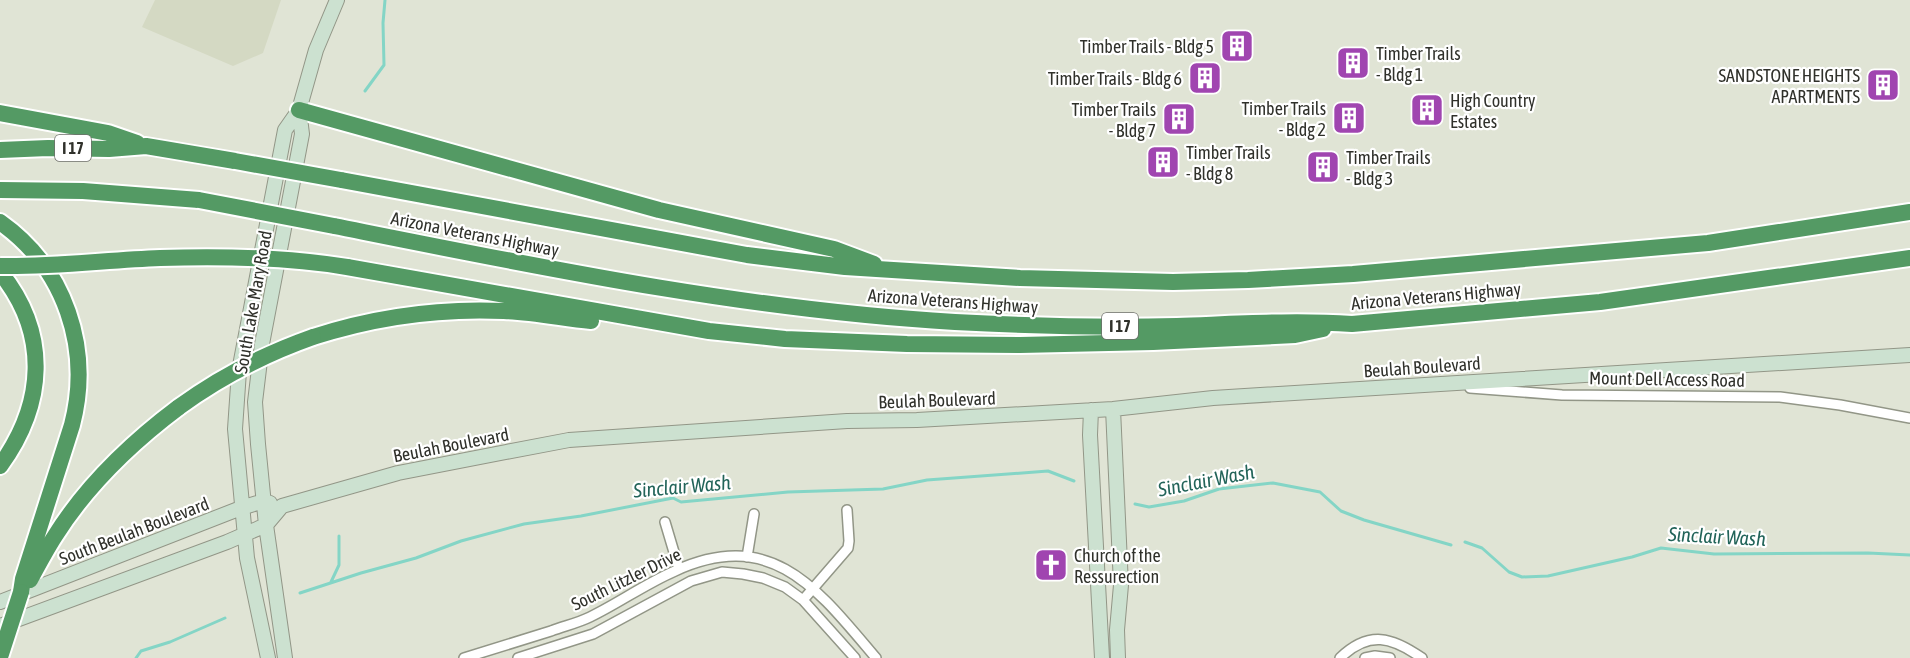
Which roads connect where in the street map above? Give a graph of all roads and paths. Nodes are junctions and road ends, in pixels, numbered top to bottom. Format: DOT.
graph roads {
  1 [pos="337,0"];
  2 [pos="299,110"];
  3 [pos="0,113"];
  4 [pos="146,146"];
  5 [pos="0,150"];
  6 [pos="0,190"];
  7 [pos="1910,212"];
  8 [pos="0,222"];
  9 [pos="1910,258"];
  10 [pos="0,266"];
  11 [pos="889,269"];
  12 [pos="0,272"];
  13 [pos="636,319"];
  14 [pos="1352,324"];
  15 [pos="1910,355"];
  16 [pos="1423,385"];
  17 [pos="1113,409"];
  18 [pos="1090,410"];
  19 [pos="1910,418"];
  20 [pos="0,466"];
  21 [pos="264,501"];
  22 [pos="282,506"];
  23 [pos="242,508"];
  24 [pos="847,510"];
  25 [pos="754,514"];
  26 [pos="665,522"];
  27 [pos="266,525"];
  28 [pos="245,535"];
  29 [pos="747,557"];
  30 [pos="679,569"];
  31 [pos="813,588"];
  32 [pos="21,592"];
  33 [pos="803,600"];
  34 [pos="0,602"];
  35 [pos="0,626"];
  36 [pos="1354,646"];
  37 [pos="0,657"];
  38 [pos="268,658"];
  39 [pos="285,658"];
  40 [pos="464,658"];
  41 [pos="518,658"];
  42 [pos="855,658"];
  43 [pos="876,658"];
  44 [pos="1102,658"];
  45 [pos="1118,658"];
  46 [pos="1340,658"];
  47 [pos="1365,658"];
  48 [pos="1390,658"];
  49 [pos="1422,658"];
  1 -- 2 [label="main road, South Lake Mary Road"];
  2 -- 11 [label="highway"];
  2 -- 21 [label="main road, South Lake Mary Road"];
  2 -- 23 [label="main road, South Lake Mary Road"];
  3 -- 4 [label="highway"];
  4 -- 5 [label="highway, Arizona Veterans Highway / I 17"];
  4 -- 11 [label="highway, Arizona Veterans Highway / I 17, bridge"];
  6 -- 14 [label="highway, Arizona Veterans Highway / I 17, bridge"];
  7 -- 11 [label="highway, Arizona Veterans Highway / I 17"];
  8 -- 32 [label="highway"];
  9 -- 14 [label="highway, Arizona Veterans Highway / I 17"];
  10 -- 13 [label="highway, bridge"];
  12 -- 20 [label="highway"];
  13 -- 14 [label="highway"];
  13 -- 32 [label="highway, bridge"];
  15 -- 16 [label="main road, Beulah Boulevard"];
  16 -- 17 [label="main road, Beulah Boulevard"];
  16 -- 19 [label="street, Mount Dell Access Road"];
  17 -- 18 [label="main road, Beulah Boulevard"];
  17 -- 45 [label="main road"];
  18 -- 22 [label="main road, Beulah Boulevard"];
  18 -- 44 [label="main road"];
  21 -- 22 [label="main road"];
  21 -- 23 [label="main road, South Beulah Boulevard"];
  21 -- 27 [label="main road, South Lake Mary Road"];
  22 -- 27 [label="main road"];
  23 -- 28 [label="main road, South Lake Mary Road"];
  23 -- 34 [label="main road, South Beulah Boulevard"];
  24 -- 31 [label="street"];
  25 -- 29 [label="street"];
  26 -- 30 [label="street"];
  27 -- 28 [label="main road"];
  27 -- 39 [label="main road, South Lake Mary Road"];
  28 -- 35 [label="main road"];
  28 -- 38 [label="main road, South Lake Mary Road"];
  29 -- 30 [label="street, South Litzler Drive"];
  29 -- 31 [label="street, South Litzler Drive"];
  30 -- 40 [label="street, South Litzler Drive"];
  31 -- 33 [label="street"];
  31 -- 43 [label="street, South Litzler Drive"];
  32 -- 37 [label="highway, bridge"];
  33 -- 41 [label="street, South Litzler Drive"];
  33 -- 42 [label="street, South Litzler Drive"];
  36 -- 46 [label="street"];
  36 -- 47 [label="street"];
  36 -- 49 [label="street"];
  47 -- 48 [label="street"];
}
